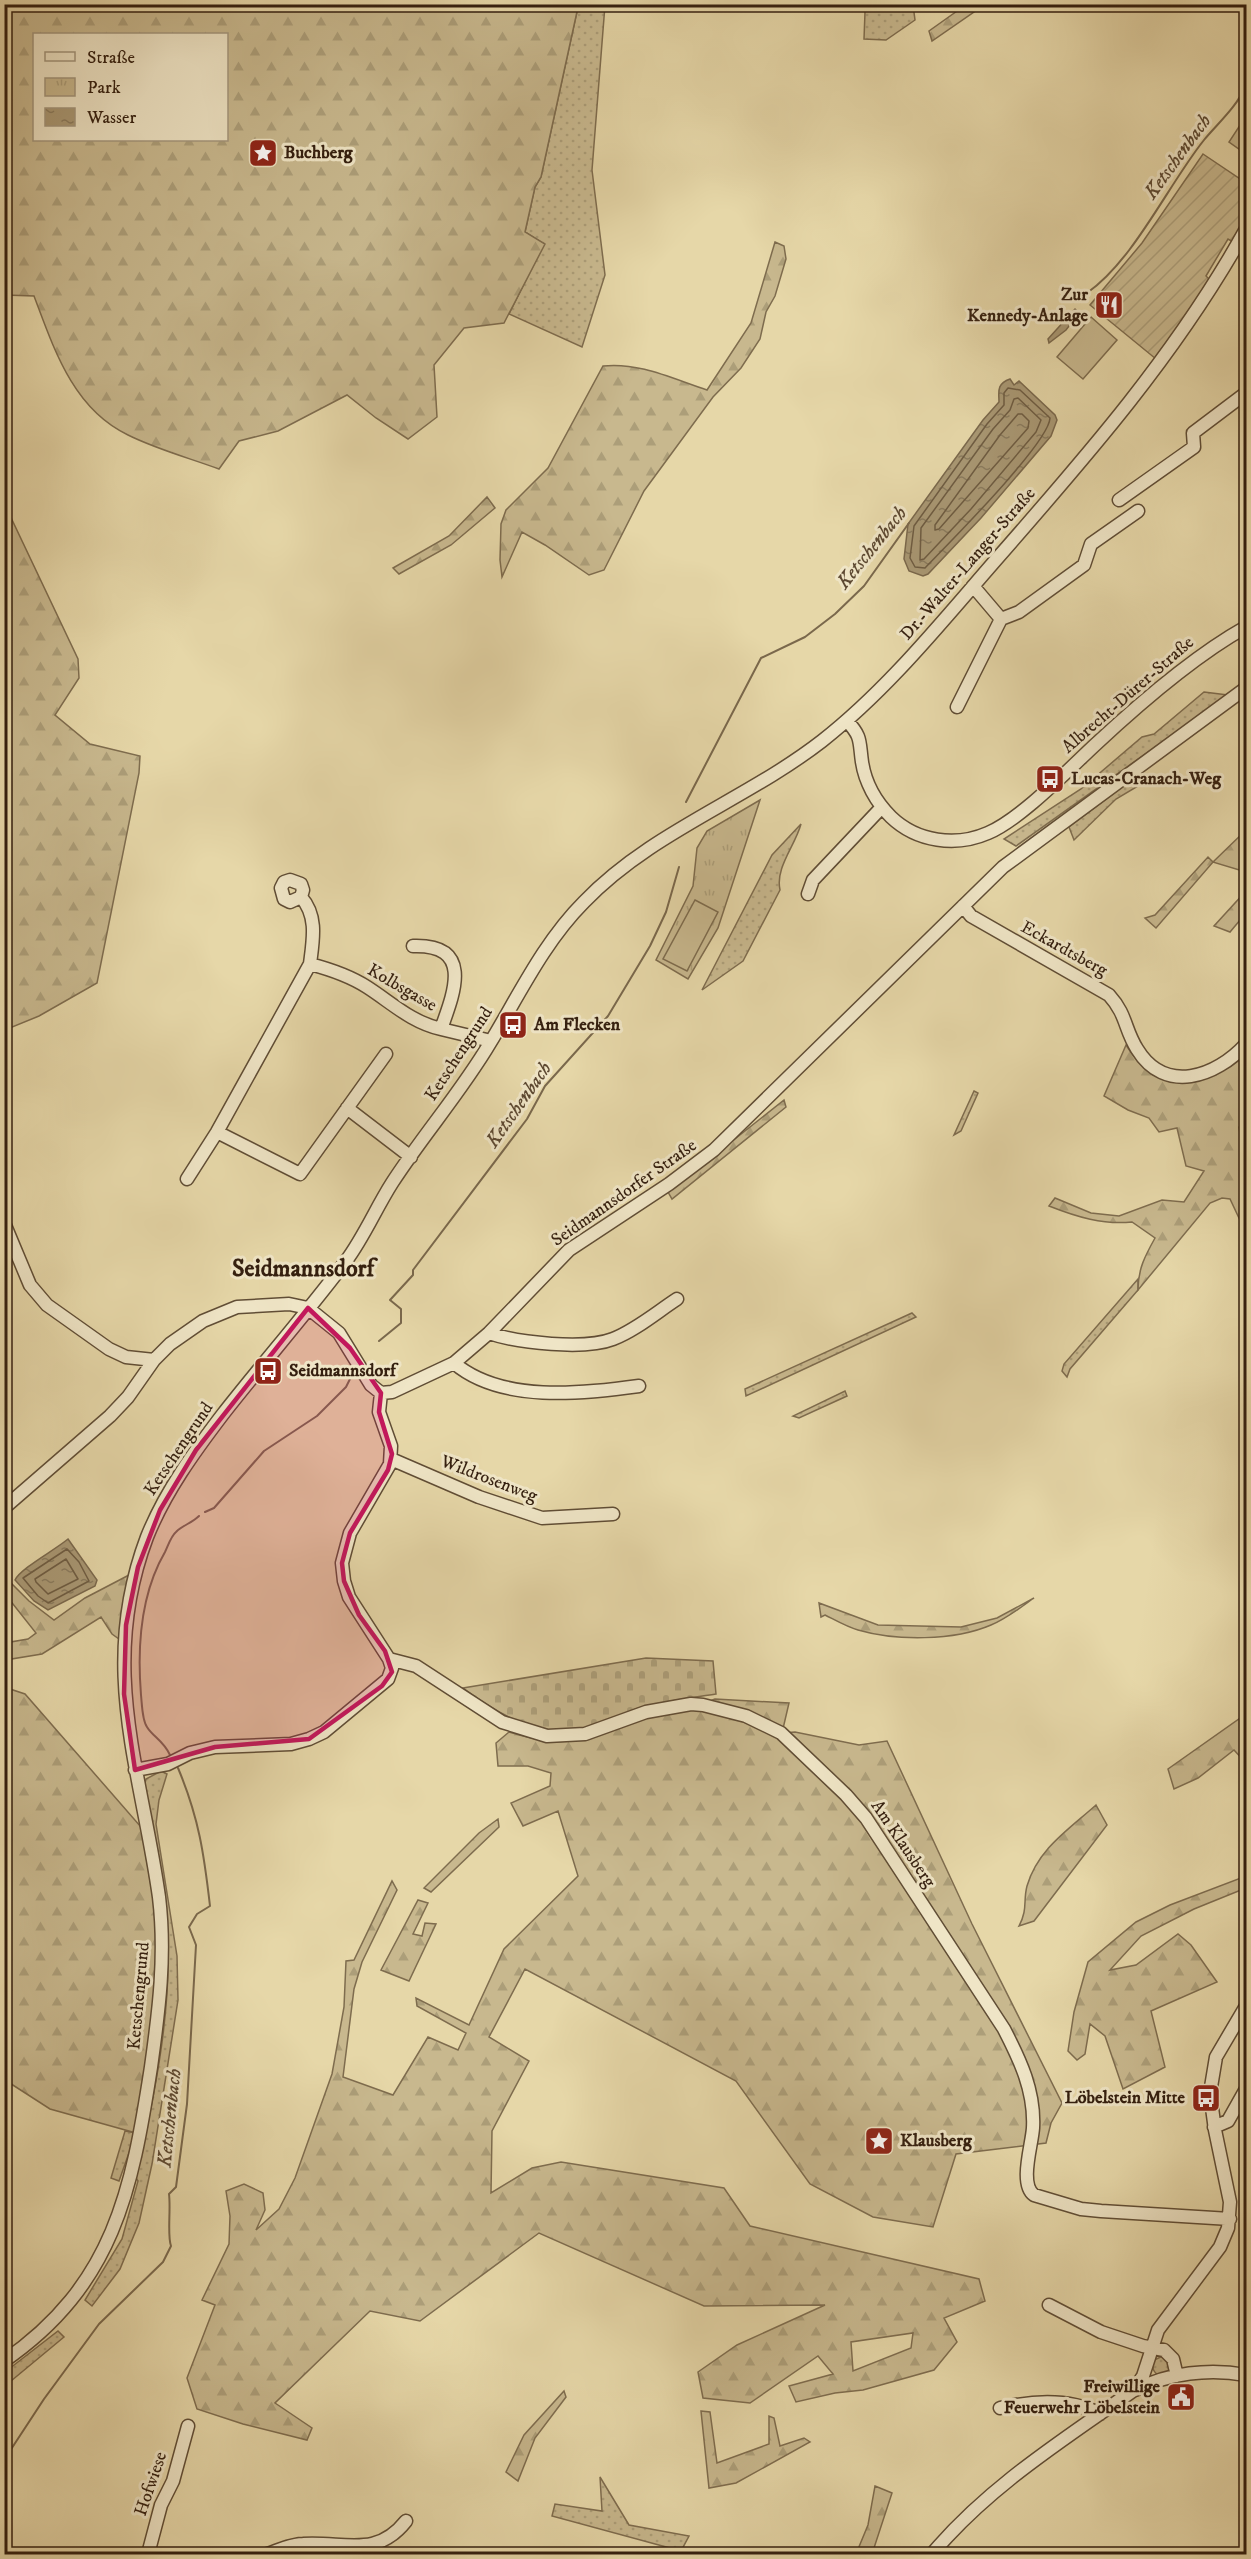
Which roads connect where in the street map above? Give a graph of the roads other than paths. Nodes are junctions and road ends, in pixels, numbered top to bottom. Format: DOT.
graph roads {
  1 [pos="1246,229"];
  2 [pos="1246,393"];
  3 [pos="1119,500"];
  4 [pos="1138,511"];
  5 [pos="973,586"];
  6 [pos="1001,619"];
  7 [pos="1246,627"];
  8 [pos="1246,688"];
  9 [pos="957,708"];
  10 [pos="847,721"];
  11 [pos="882,807"];
  12 [pos="645,851"];
  13 [pos="808,894"];
  14 [pos="301,897"];
  15 [pos="963,906"];
  16 [pos="413,946"];
  17 [pos="310,964"];
  18 [pos="441,1029"];
  19 [pos="491,1041"];
  20 [pos="1246,1044"];
  21 [pos="386,1054"];
  22 [pos="348,1108"];
  23 [pos="217,1132"];
  24 [pos="411,1156"];
  25 [pos="187,1179"];
  26 [pos="4,1223"];
  27 [pos="677,1299"];
  28 [pos="308,1308"];
  29 [pos="489,1332"];
  30 [pos="154,1360"];
  31 [pos="454,1364"];
  32 [pos="639,1386"];
  33 [pos="381,1393"];
  34 [pos="391,1459"];
  35 [pos="4,1508"];
  36 [pos="613,1514"];
  37 [pos="389,1659"];
  38 [pos="135,1770"];
  39 [pos="1246,2006"];
  40 [pos="1246,2090"];
  41 [pos="1214,2127"];
  42 [pos="1230,2219"];
  43 [pos="1049,2305"];
  44 [pos="1152,2347"];
  45 [pos="4,2361"];
  46 [pos="1246,2375"];
  47 [pos="1177,2376"];
  48 [pos="1134,2390"];
  49 [pos="1000,2408"];
  50 [pos="1100,2414"];
  51 [pos="188,2426"];
  52 [pos="406,2521"];
  53 [pos="148,2554"];
  54 [pos="267,2554"];
  55 [pos="932,2554"];
  1 -- 5 [label="street, Dr.-Walter-Langer-Straße"];
  2 -- 3 [label="street"];
  4 -- 6 [label="street"];
  5 -- 6 [label="street"];
  5 -- 10 [label="street, Dr.-Walter-Langer-Straße"];
  6 -- 9 [label="street"];
  7 -- 11 [label="street, Albrecht-Dürer-Straße"];
  8 -- 15 [label="street, Seidmannsdorfer Straße"];
  10 -- 11 [label="street, Albrecht-Dürer-Straße"];
  10 -- 12 [label="street, Dr.-Walter-Langer-Straße"];
  11 -- 13 [label="street"];
  12 -- 19 [label="street, Ketschengrund"];
  14 -- 17 [label="street"];
  15 -- 20 [label="street, Eckardtsberg"];
  15 -- 29 [label="street, Seidmannsdorfer Straße"];
  16 -- 18 [label="street, Kolbsgasse"];
  17 -- 18 [label="street, Kolbsgasse"];
  17 -- 23 [label="street"];
  18 -- 19 [label="street, Kolbsgasse"];
  19 -- 24 [label="street, Ketschengrund"];
  21 -- 22 [label="street"];
  22 -- 23 [label="street"];
  22 -- 24 [label="street"];
  23 -- 25 [label="street"];
  24 -- 28 [label="street, Ketschengrund"];
  26 -- 30 [label="street"];
  27 -- 29 [label="street"];
  28 -- 30 [label="street"];
  28 -- 33 [label="street"];
  28 -- 38 [label="street, Ketschengrund"];
  29 -- 31 [label="street, Seidmannsdorfer Straße"];
  30 -- 35 [label="street"];
  31 -- 32 [label="street"];
  31 -- 33 [label="street, Seidmannsdorfer Straße"];
  33 -- 34 [label="street"];
  34 -- 36 [label="street, Wildrosenweg"];
  34 -- 37 [label="street"];
  37 -- 38 [label="street"];
  37 -- 42 [label="street, Am Klausberg"];
  38 -- 45 [label="street, Ketschengrund"];
  39 -- 41 [label="street"];
  40 -- 41 [label="street"];
  41 -- 42 [label="street"];
  42 -- 44 [label="street"];
  43 -- 44 [label="street"];
  44 -- 47 [label="street"];
  44 -- 48 [label="street"];
  46 -- 47 [label="street"];
  47 -- 48 [label="street"];
  48 -- 50 [label="street"];
  49 -- 50 [label="street"];
  50 -- 55 [label="street"];
  51 -- 53 [label="street, Hofwiese"];
  52 -- 54 [label="street"];
}
